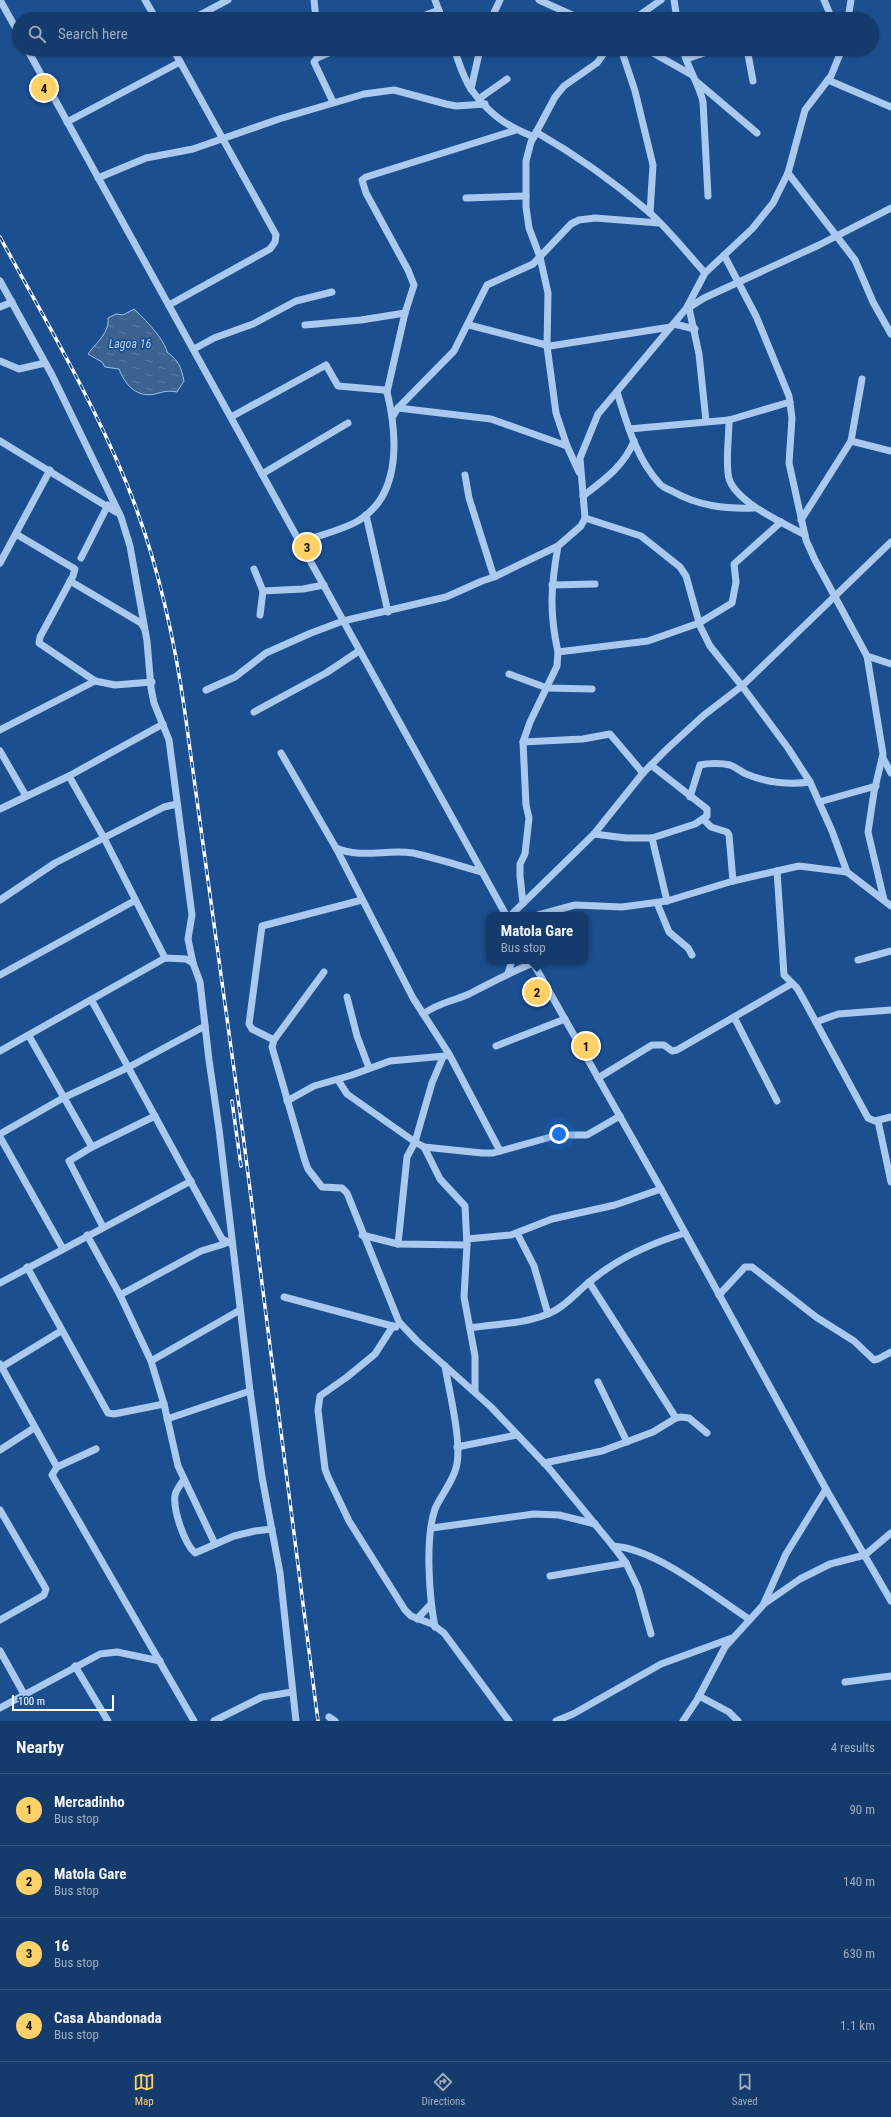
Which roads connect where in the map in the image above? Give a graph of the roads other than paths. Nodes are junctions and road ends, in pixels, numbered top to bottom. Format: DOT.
graph roads {
  1 [pos="0,0"];
  2 [pos="145,0"];
  3 [pos="228,0"];
  4 [pos="314,0"];
  5 [pos="435,0"];
  6 [pos="500,0"];
  7 [pos="539,0"];
  8 [pos="661,0"];
  9 [pos="674,0"];
  10 [pos="824,0"];
  11 [pos="851,0"];
  12 [pos="439,10"];
  13 [pos="152,12"];
  14 [pos="205,12"];
  15 [pos="315,12"];
  16 [pos="434,12"];
  17 [pos="494,12"];
  18 [pos="566,12"];
  19 [pos="644,12"];
  20 [pos="676,12"];
  21 [pos="829,12"];
  22 [pos="849,12"];
  23 [pos="12,21"];
  24 [pos="31,56"];
  25 [pos="177,56"];
  26 [pos="321,56"];
  27 [pos="457,56"];
  28 [pos="478,56"];
  29 [pos="602,56"];
  30 [pos="623,56"];
  31 [pos="658,56"];
  32 [pos="685,56"];
  33 [pos="695,56"];
  34 [pos="748,56"];
  35 [pos="840,56"];
  36 [pos="686,59"];
  37 [pos="180,62"];
  38 [pos="694,78"];
  39 [pos="507,79"];
  40 [pos="828,80"];
  41 [pos="753,81"];
  42 [pos="471,88"];
  43 [pos="482,101"];
  44 [pos="333,102"];
  45 [pos="891,107"];
  46 [pos="67,122"];
  47 [pos="516,130"];
  48 [pos="757,133"];
  49 [pos="535,135"];
  50 [pos="223,138"];
  51 [pos="788,173"];
  52 [pos="98,178"];
  53 [pos="526,196"];
  54 [pos="708,196"];
  55 [pos="466,198"];
  56 [pos="891,208"];
  57 [pos="650,213"];
  58 [pos="659,223"];
  59 [pos="835,236"];
  60 [pos="724,255"];
  61 [pos="540,257"];
  62 [pos="705,273"];
  63 [pos="0,281"];
  64 [pos="737,281"];
  65 [pos="332,292"];
  66 [pos="12,302"];
  67 [pos="169,306"];
  68 [pos="0,307"];
  69 [pos="687,309"];
  70 [pos="405,313"];
  71 [pos="305,325"];
  72 [pos="469,325"];
  73 [pos="672,325"];
  74 [pos="695,329"];
  75 [pos="891,334"];
  76 [pos="547,346"];
  77 [pos="194,349"];
  78 [pos="0,360"];
  79 [pos="45,363"];
  80 [pos="862,379"];
  81 [pos="387,392"];
  82 [pos="617,392"];
  83 [pos="790,402"];
  84 [pos="398,408"];
  85 [pos="393,416"];
  86 [pos="231,417"];
  87 [pos="729,420"];
  88 [pos="706,421"];
  89 [pos="348,423"];
  90 [pos="629,429"];
  91 [pos="0,441"];
  92 [pos="634,441"];
  93 [pos="850,441"];
  94 [pos="567,446"];
  95 [pos="891,451"];
  96 [pos="50,470"];
  97 [pos="262,474"];
  98 [pos="466,475"];
  99 [pos="581,475"];
  100 [pos="583,496"];
  101 [pos="108,505"];
  102 [pos="754,508"];
  103 [pos="118,513"];
  104 [pos="366,515"];
  105 [pos="584,518"];
  106 [pos="801,520"];
  107 [pos="781,522"];
  108 [pos="16,534"];
  109 [pos="805,535"];
  110 [pos="300,542"];
  111 [pos="891,542"];
  112 [pos="558,546"];
  113 [pos="81,558"];
  114 [pos="0,563"];
  115 [pos="254,569"];
  116 [pos="494,577"];
  117 [pos="70,582"];
  118 [pos="595,584"];
  119 [pos="324,585"];
  120 [pos="552,585"];
  121 [pos="263,591"];
  122 [pos="834,595"];
  123 [pos="388,612"];
  124 [pos="260,615"];
  125 [pos="343,621"];
  126 [pos="699,623"];
  127 [pos="145,628"];
  128 [pos="359,651"];
  129 [pos="558,652"];
  130 [pos="867,656"];
  131 [pos="891,664"];
  132 [pos="509,674"];
  133 [pos="95,681"];
  134 [pos="152,682"];
  135 [pos="742,686"];
  136 [pos="547,688"];
  137 [pos="592,689"];
  138 [pos="206,690"];
  139 [pos="254,712"];
  140 [pos="163,724"];
  141 [pos="0,730"];
  142 [pos="523,742"];
  143 [pos="0,751"];
  144 [pos="282,753"];
  145 [pos="883,758"];
  146 [pos="651,765"];
  147 [pos="643,773"];
  148 [pos="891,773"];
  149 [pos="70,776"];
  150 [pos="810,782"];
  151 [pos="876,786"];
  152 [pos="26,796"];
  153 [pos="690,797"];
  154 [pos="819,802"];
  155 [pos="177,804"];
  156 [pos="0,809"];
  157 [pos="704,820"];
  158 [pos="594,834"];
  159 [pos="104,838"];
  160 [pos="652,838"];
  161 [pos="336,848"];
  162 [pos="777,870"];
  163 [pos="482,872"];
  164 [pos="847,872"];
  165 [pos="733,881"];
  166 [pos="0,900"];
  167 [pos="362,900"];
  168 [pos="884,900"];
  169 [pos="134,901"];
  170 [pos="667,901"];
  171 [pos="523,903"];
  172 [pos="657,903"];
  173 [pos="891,906"];
  174 [pos="504,912"];
  175 [pos="514,912"];
  176 [pos="549,912"];
  177 [pos="891,951"];
  178 [pos="692,955"];
  179 [pos="165,958"];
  180 [pos="858,960"];
  181 [pos="193,963"];
  182 [pos="511,964"];
  183 [pos="528,964"];
  184 [pos="534,964"];
  185 [pos="324,972"];
  186 [pos="508,973"];
  187 [pos="0,975"];
  188 [pos="791,984"];
  189 [pos="347,997"];
  190 [pos="92,1001"];
  191 [pos="891,1010"];
  192 [pos="424,1014"];
  193 [pos="734,1018"];
  194 [pos="565,1019"];
  195 [pos="816,1022"];
  196 [pos="204,1026"];
  197 [pos="29,1036"];
  198 [pos="274,1040"];
  199 [pos="496,1046"];
  200 [pos="0,1051"];
  201 [pos="446,1056"];
  202 [pos="129,1067"];
  203 [pos="369,1068"];
  204 [pos="598,1078"];
  205 [pos="338,1080"];
  206 [pos="63,1098"];
  207 [pos="287,1100"];
  208 [pos="777,1101"];
  209 [pos="155,1116"];
  210 [pos="620,1116"];
  211 [pos="891,1117"];
  212 [pos="878,1121"];
  213 [pos="0,1135"];
  214 [pos="415,1142"];
  215 [pos="92,1147"];
  216 [pos="424,1147"];
  217 [pos="500,1151"];
  218 [pos="191,1181"];
  219 [pos="891,1182"];
  220 [pos="661,1189"];
  221 [pos="103,1228"];
  222 [pos="517,1233"];
  223 [pos="685,1233"];
  224 [pos="87,1235"];
  225 [pos="362,1235"];
  226 [pos="226,1242"];
  227 [pos="467,1242"];
  228 [pos="398,1244"];
  229 [pos="63,1249"];
  230 [pos="27,1267"];
  231 [pos="589,1282"];
  232 [pos="0,1283"];
  233 [pos="120,1295"];
  234 [pos="719,1295"];
  235 [pos="284,1297"];
  236 [pos="240,1310"];
  237 [pos="548,1314"];
  238 [pos="393,1326"];
  239 [pos="470,1328"];
  240 [pos="406,1329"];
  241 [pos="61,1331"];
  242 [pos="891,1352"];
  243 [pos="151,1361"];
  244 [pos="1,1366"];
  245 [pos="445,1366"];
  246 [pos="598,1382"];
  247 [pos="250,1391"];
  248 [pos="475,1392"];
  249 [pos="164,1404"];
  250 [pos="676,1418"];
  251 [pos="167,1419"];
  252 [pos="34,1428"];
  253 [pos="707,1433"];
  254 [pos="517,1435"];
  255 [pos="627,1442"];
  256 [pos="457,1447"];
  257 [pos="96,1449"];
  258 [pos="0,1450"];
  259 [pos="544,1463"];
  260 [pos="57,1467"];
  261 [pos="184,1479"];
  262 [pos="826,1489"];
  263 [pos="0,1510"];
  264 [pos="595,1524"];
  265 [pos="432,1528"];
  266 [pos="272,1529"];
  267 [pos="891,1533"];
  268 [pos="215,1544"];
  269 [pos="613,1546"];
  270 [pos="865,1555"];
  271 [pos="626,1563"];
  272 [pos="550,1576"];
  273 [pos="891,1601"];
  274 [pos="431,1604"];
  275 [pos="764,1604"];
  276 [pos="417,1619"];
  277 [pos="749,1619"];
  278 [pos="0,1620"];
  279 [pos="436,1627"];
  280 [pos="651,1634"];
  281 [pos="732,1638"];
  282 [pos="0,1651"];
  283 [pos="160,1661"];
  284 [pos="75,1666"];
  285 [pos="891,1676"];
  286 [pos="845,1682"];
  287 [pos="292,1692"];
  288 [pos="24,1694"];
  289 [pos="699,1696"];
  290 [pos="0,1708"];
  291 [pos="329,1717"];
  292 [pos="108,1721"];
  293 [pos="194,1721"];
  294 [pos="214,1721"];
  295 [pos="296,1721"];
  296 [pos="336,1721"];
  297 [pos="509,1721"];
  298 [pos="556,1721"];
  299 [pos="683,1721"];
  300 [pos="738,1721"];
  1 -- 23 [label="street"];
  2 -- 13 [label="street"];
  3 -- 14 [label="street"];
  4 -- 15 [label="street"];
  5 -- 12 [label="street"];
  6 -- 17 [label="street"];
  7 -- 18 [label="street"];
  8 -- 19 [label="street"];
  9 -- 20 [label="street"];
  10 -- 21 [label="street"];
  11 -- 22 [label="street"];
  12 -- 16 [label="street"];
  24 -- 46 [label="street"];
  25 -- 37 [label="street"];
  26 -- 44 [label="street"];
  27 -- 42 [label="street"];
  28 -- 42 [label="street"];
  29 -- 49 [label="street"];
  30 -- 57 [label="street"];
  31 -- 38 [label="street"];
  32 -- 36 [label="street"];
  33 -- 36 [label="street"];
  34 -- 41 [label="street"];
  35 -- 40 [label="street"];
  36 -- 38 [label="street"];
  37 -- 46 [label="street"];
  37 -- 50 [label="street"];
  38 -- 48 [label="street"];
  38 -- 54 [label="street"];
  39 -- 43 [label="street"];
  40 -- 45 [label="street"];
  40 -- 51 [label="street"];
  42 -- 43 [label="street"];
  43 -- 44 [label="street"];
  43 -- 47 [label="street"];
  44 -- 50 [label="street"];
  46 -- 52 [label="street"];
  47 -- 49 [label="street"];
  47 -- 70 [label="street"];
  49 -- 53 [label="street"];
  49 -- 57 [label="street"];
  50 -- 52 [label="street"];
  50 -- 67 [label="street"];
  51 -- 59 [label="street"];
  51 -- 60 [label="street"];
  52 -- 67 [label="street"];
  53 -- 55 [label="street"];
  53 -- 61 [label="street"];
  56 -- 59 [label="street"];
  57 -- 58 [label="street"];
  58 -- 61 [label="street"];
  58 -- 62 [label="street"];
  59 -- 64 [label="street"];
  59 -- 75 [label="street"];
  60 -- 62 [label="street"];
  60 -- 64 [label="street"];
  61 -- 72 [label="street"];
  61 -- 76 [label="street"];
  62 -- 69 [label="street"];
  63 -- 66 [label="street"];
  64 -- 69 [label="street"];
  64 -- 83 [label="street"];
  65 -- 77 [label="street"];
  66 -- 68 [label="street"];
  66 -- 79 [label="street"];
  67 -- 77 [label="street"];
  69 -- 73 [label="street"];
  69 -- 74 [label="street"];
  70 -- 71 [label="street"];
  70 -- 81 [label="street"];
  72 -- 76 [label="street"];
  72 -- 84 [label="street"];
  73 -- 74 [label="street"];
  73 -- 76 [label="street"];
  73 -- 82 [label="street"];
  74 -- 88 [label="street"];
  76 -- 94 [label="street"];
  77 -- 86 [label="street"];
  78 -- 79 [label="street"];
  79 -- 103 [label="street"];
  80 -- 93 [label="street"];
  81 -- 85 [label="street"];
  81 -- 86 [label="street"];
  82 -- 90 [label="street"];
  82 -- 99 [label="street"];
  83 -- 87 [label="street"];
  83 -- 106 [label="street"];
  84 -- 85 [label="street"];
  84 -- 94 [label="street"];
  85 -- 104 [label="street"];
  86 -- 97 [label="street"];
  87 -- 88 [label="street"];
  87 -- 102 [label="street"];
  88 -- 90 [label="street"];
  89 -- 97 [label="street"];
  90 -- 92 [label="street"];
  91 -- 96 [label="street"];
  92 -- 100 [label="street"];
  92 -- 102 [label="street"];
  93 -- 95 [label="street"];
  93 -- 106 [label="street"];
  94 -- 99 [label="street"];
  96 -- 101 [label="street"];
  96 -- 108 [label="street"];
  97 -- 110 [label="street"];
  98 -- 116 [label="street"];
  99 -- 100 [label="street"];
  100 -- 105 [label="street"];
  101 -- 103 [label="street"];
  101 -- 113 [label="street"];
  102 -- 107 [label="street"];
  103 -- 127 [label="street"];
  104 -- 110 [label="street"];
  104 -- 123 [label="street"];
  105 -- 112 [label="street"];
  105 -- 126 [label="street"];
  106 -- 109 [label="street"];
  107 -- 109 [label="street"];
  107 -- 126 [label="street"];
  108 -- 114 [label="street"];
  108 -- 117 [label="street"];
  109 -- 122 [label="street"];
  110 -- 119 [label="street"];
  111 -- 122 [label="street"];
  112 -- 116 [label="street"];
  112 -- 120 [label="street"];
  115 -- 121 [label="street"];
  116 -- 123 [label="street"];
  117 -- 127 [label="street"];
  117 -- 133 [label="street"];
  118 -- 120 [label="street"];
  119 -- 121 [label="street"];
  119 -- 125 [label="street"];
  120 -- 129 [label="street"];
  121 -- 124 [label="street"];
  122 -- 130 [label="street"];
  122 -- 135 [label="street"];
  123 -- 125 [label="street"];
  125 -- 128 [label="street"];
  125 -- 138 [label="street"];
  126 -- 129 [label="street"];
  126 -- 135 [label="street"];
  127 -- 134 [label="street"];
  128 -- 139 [label="street"];
  128 -- 163 [label="street"];
  129 -- 136 [label="street"];
  130 -- 131 [label="street"];
  130 -- 145 [label="street"];
  132 -- 136 [label="street"];
  133 -- 134 [label="street"];
  133 -- 141 [label="street"];
  134 -- 140 [label="street"];
  135 -- 146 [label="street"];
  135 -- 150 [label="street"];
  136 -- 137 [label="street"];
  136 -- 142 [label="street"];
  140 -- 149 [label="street"];
  140 -- 155 [label="street"];
  142 -- 147 [label="street"];
  142 -- 171 [label="street"];
  143 -- 152 [label="street"];
  144 -- 161 [label="street"];
  145 -- 148 [label="street"];
  145 -- 151 [label="street"];
  146 -- 147 [label="street"];
  146 -- 153 [label="street"];
  147 -- 158 [label="street"];
  149 -- 152 [label="street"];
  149 -- 159 [label="street"];
  150 -- 153 [label="street"];
  150 -- 154 [label="street"];
  151 -- 154 [label="street"];
  151 -- 168 [label="street"];
  152 -- 156 [label="street"];
  153 -- 157 [label="street"];
  154 -- 164 [label="street"];
  155 -- 159 [label="street"];
  155 -- 181 [label="street"];
  157 -- 160 [label="street"];
  157 -- 165 [label="street"];
  158 -- 160 [label="street"];
  158 -- 171 [label="street"];
  159 -- 166 [label="street"];
  159 -- 169 [label="street"];
  160 -- 170 [label="street"];
  161 -- 163 [label="street"];
  161 -- 167 [label="street"];
  162 -- 164 [label="street"];
  162 -- 165 [label="street"];
  162 -- 188 [label="street"];
  163 -- 174 [label="street"];
  164 -- 168 [label="street"];
  165 -- 170 [label="street"];
  167 -- 192 [label="street"];
  167 -- 198 [label="street"];
  168 -- 173 [label="street"];
  169 -- 179 [label="street"];
  169 -- 187 [label="street"];
  170 -- 172 [label="street"];
  171 -- 175 [label="street"];
  172 -- 176 [label="street"];
  172 -- 178 [label="street"];
  177 -- 180 [label="street"];
  179 -- 181 [label="street"];
  179 -- 190 [label="street"];
  181 -- 196 [label="street"];
  182 -- 186 [label="street"];
  183 -- 186 [label="street"];
  184 -- 194 [label="street"];
  185 -- 198 [label="street"];
  186 -- 192 [label="street"];
  188 -- 193 [label="street"];
  188 -- 195 [label="street"];
  189 -- 203 [label="street"];
  190 -- 197 [label="street"];
  190 -- 202 [label="street"];
  191 -- 195 [label="street"];
  192 -- 201 [label="street"];
  193 -- 204 [label="street"];
  193 -- 208 [label="street"];
  194 -- 199 [label="street"];
  194 -- 204 [label="street"];
  195 -- 212 [label="street"];
  196 -- 202 [label="street"];
  196 -- 226 [label="street"];
  197 -- 200 [label="street"];
  197 -- 206 [label="street"];
  198 -- 207 [label="street"];
  201 -- 203 [label="street"];
  201 -- 214 [label="street"];
  201 -- 217 [label="street"];
  202 -- 206 [label="street"];
  202 -- 209 [label="street"];
  203 -- 205 [label="street"];
  204 -- 210 [label="street"];
  205 -- 207 [label="street"];
  205 -- 214 [label="street"];
  206 -- 213 [label="street"];
  206 -- 215 [label="street"];
  207 -- 225 [label="street"];
  209 -- 215 [label="street"];
  209 -- 218 [label="street"];
  210 -- 217 [label="street"];
  210 -- 220 [label="street"];
  211 -- 212 [label="street"];
  212 -- 219 [label="street"];
  213 -- 229 [label="street"];
  214 -- 216 [label="street"];
  214 -- 228 [label="street"];
  215 -- 221 [label="street"];
  216 -- 217 [label="street"];
  216 -- 227 [label="street"];
  218 -- 221 [label="street"];
  218 -- 226 [label="street"];
  220 -- 222 [label="street"];
  220 -- 223 [label="street"];
  221 -- 224 [label="street"];
  222 -- 227 [label="street"];
  222 -- 237 [label="street"];
  223 -- 231 [label="street"];
  223 -- 234 [label="street"];
  224 -- 229 [label="street"];
  224 -- 233 [label="street"];
  225 -- 228 [label="street"];
  225 -- 240 [label="street"];
  226 -- 233 [label="street"];
  226 -- 236 [label="street"];
  227 -- 228 [label="street"];
  227 -- 239 [label="street"];
  229 -- 230 [label="street"];
  230 -- 232 [label="street"];
  230 -- 241 [label="street"];
  231 -- 237 [label="street"];
  231 -- 250 [label="street"];
  233 -- 243 [label="street"];
  234 -- 242 [label="street"];
  234 -- 262 [label="street"];
  235 -- 238 [label="street"];
  236 -- 243 [label="street"];
  236 -- 247 [label="street"];
  237 -- 239 [label="street"];
  238 -- 240 [label="street"];
  238 -- 276 [label="street"];
  239 -- 248 [label="street"];
  240 -- 245 [label="street"];
  241 -- 244 [label="street"];
  241 -- 249 [label="street"];
  243 -- 249 [label="street"];
  244 -- 252 [label="street"];
  245 -- 248 [label="street"];
  245 -- 256 [label="street"];
  246 -- 255 [label="street"];
  247 -- 251 [label="street"];
  247 -- 266 [label="street"];
  248 -- 254 [label="street"];
  249 -- 251 [label="street"];
  250 -- 253 [label="street"];
  250 -- 255 [label="street"];
  251 -- 261 [label="street"];
  252 -- 258 [label="street"];
  252 -- 260 [label="street"];
  254 -- 256 [label="street"];
  254 -- 259 [label="street"];
  255 -- 259 [label="street"];
  256 -- 265 [label="street"];
  257 -- 260 [label="street"];
  259 -- 264 [label="street"];
  260 -- 283 [label="street"];
  261 -- 268 [label="street"];
  261 -- 268 [label="street"];
  262 -- 270 [label="street"];
  262 -- 275 [label="street"];
  263 -- 278 [label="street"];
  264 -- 265 [label="street"];
  264 -- 269 [label="street"];
  265 -- 274 [label="street"];
  266 -- 268 [label="street"];
  266 -- 287 [label="street"];
  267 -- 270 [label="street"];
  269 -- 271 [label="street"];
  269 -- 277 [label="street"];
  270 -- 273 [label="street"];
  270 -- 275 [label="street"];
  271 -- 272 [label="street"];
  271 -- 280 [label="street"];
  274 -- 276 [label="street"];
  274 -- 279 [label="street"];
  275 -- 277 [label="street"];
  276 -- 279 [label="street"];
  277 -- 281 [label="street"];
  279 -- 297 [label="street"];
  281 -- 289 [label="street"];
  281 -- 298 [label="street"];
  282 -- 288 [label="street"];
  283 -- 284 [label="street"];
  283 -- 293 [label="street"];
  284 -- 288 [label="street"];
  284 -- 292 [label="street"];
  285 -- 286 [label="street"];
  287 -- 294 [label="street"];
  287 -- 295 [label="street"];
  288 -- 290 [label="street"];
  289 -- 299 [label="street"];
  289 -- 300 [label="street"];
  291 -- 296 [label="street"];
}
